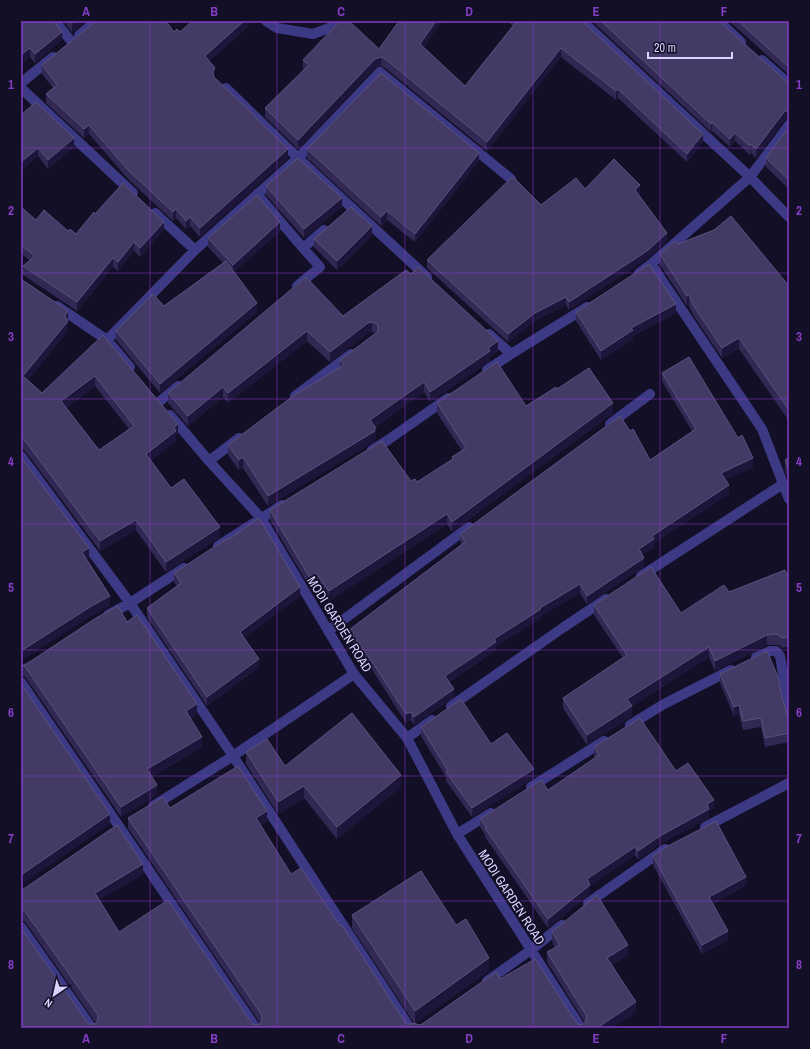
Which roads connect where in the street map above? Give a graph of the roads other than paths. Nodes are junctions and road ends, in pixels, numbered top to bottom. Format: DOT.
graph roads {
  1 [pos="55,21"];
  2 [pos="96,21"];
  3 [pos="266,21"];
  4 [pos="340,21"];
  5 [pos="582,21"];
  6 [pos="719,21"];
  7 [pos="66,46"];
  8 [pos="218,81"];
  9 [pos="21,83"];
  10 [pos="789,84"];
  11 [pos="21,88"];
  12 [pos="789,125"];
  13 [pos="298,158"];
  14 [pos="750,176"];
  15 [pos="511,179"];
  16 [pos="257,194"];
  17 [pos="789,217"];
  18 [pos="334,223"];
  19 [pos="303,248"];
  20 [pos="195,250"];
  21 [pos="651,264"];
  22 [pos="631,277"];
  23 [pos="437,286"];
  24 [pos="290,292"];
  25 [pos="52,302"];
  26 [pos="592,303"];
  27 [pos="482,328"];
  28 [pos="107,340"];
  29 [pos="359,348"];
  30 [pos="511,354"];
  31 [pos="135,374"];
  32 [pos="479,376"];
  33 [pos="183,382"];
  34 [pos="454,394"];
  35 [pos="650,394"];
  36 [pos="290,400"];
  37 [pos="605,427"];
  38 [pos="246,433"];
  39 [pos="365,454"];
  40 [pos="21,456"];
  41 [pos="209,461"];
  42 [pos="783,484"];
  43 [pos="293,498"];
  44 [pos="789,498"];
  45 [pos="261,518"];
  46 [pos="476,522"];
  47 [pos="209,552"];
  48 [pos="189,564"];
  49 [pos="631,583"];
  50 [pos="617,592"];
  51 [pos="130,603"];
  52 [pos="100,619"];
  53 [pos="328,631"];
  54 [pos="354,674"];
  55 [pos="21,682"];
  56 [pos="789,710"];
  57 [pos="624,729"];
  58 [pos="610,737"];
  59 [pos="407,738"];
  60 [pos="233,756"];
  61 [pos="789,783"];
  62 [pos="524,792"];
  63 [pos="497,809"];
  64 [pos="146,810"];
  65 [pos="698,831"];
  66 [pos="457,834"];
  67 [pos="677,842"];
  68 [pos="579,910"];
  69 [pos="567,920"];
  70 [pos="21,927"];
  71 [pos="531,950"];
  72 [pos="481,985"];
  73 [pos="92,1028"];
  74 [pos="256,1028"];
  75 [pos="410,1028"];
  76 [pos="581,1028"];
  1 -- 7 [label="street"];
  2 -- 7 [label="street"];
  3 -- 4 [label="street"];
  5 -- 14 [label="street"];
  6 -- 10 [label="street"];
  7 -- 9 [label="street"];
  8 -- 13 [label="street"];
  11 -- 20 [label="street"];
  12 -- 14 [label="street"];
  13 -- 15 [label="street"];
  13 -- 16 [label="street"];
  13 -- 23 [label="street"];
  14 -- 17 [label="street"];
  14 -- 21 [label="street"];
  16 -- 19 [label="street"];
  16 -- 20 [label="street"];
  18 -- 19 [label="street"];
  19 -- 24 [label="street"];
  20 -- 28 [label="street"];
  21 -- 22 [label="street"];
  21 -- 42 [label="street"];
  25 -- 28 [label="street"];
  26 -- 30 [label="street"];
  27 -- 30 [label="street"];
  28 -- 31 [label="street"];
  29 -- 36 [label="street"];
  30 -- 32 [label="street"];
  33 -- 41 [label="street, MODI GARDEN ROAD"];
  34 -- 39 [label="street"];
  35 -- 37 [label="street"];
  38 -- 41 [label="street"];
  40 -- 51 [label="street"];
  41 -- 45 [label="street, MODI GARDEN ROAD"];
  42 -- 44 [label="street"];
  42 -- 49 [label="street"];
  43 -- 45 [label="street"];
  45 -- 47 [label="street"];
  45 -- 53 [label="street, MODI GARDEN ROAD"];
  46 -- 53 [label="street"];
  48 -- 51 [label="street"];
  50 -- 59 [label="street"];
  51 -- 52 [label="street"];
  51 -- 60 [label="street"];
  53 -- 54 [label="street, MODI GARDEN ROAD"];
  54 -- 59 [label="street, MODI GARDEN ROAD"];
  54 -- 60 [label="street"];
  55 -- 74 [label="street"];
  56 -- 57 [label="street"];
  58 -- 62 [label="street"];
  59 -- 66 [label="street, MODI GARDEN ROAD"];
  60 -- 64 [label="street"];
  60 -- 75 [label="street"];
  61 -- 65 [label="street"];
  63 -- 66 [label="street"];
  66 -- 71 [label="street, MODI GARDEN ROAD"];
  67 -- 68 [label="street"];
  69 -- 71 [label="street"];
  70 -- 73 [label="street"];
  71 -- 72 [label="street"];
  71 -- 76 [label="street, MODI GARDEN ROAD"];
}
